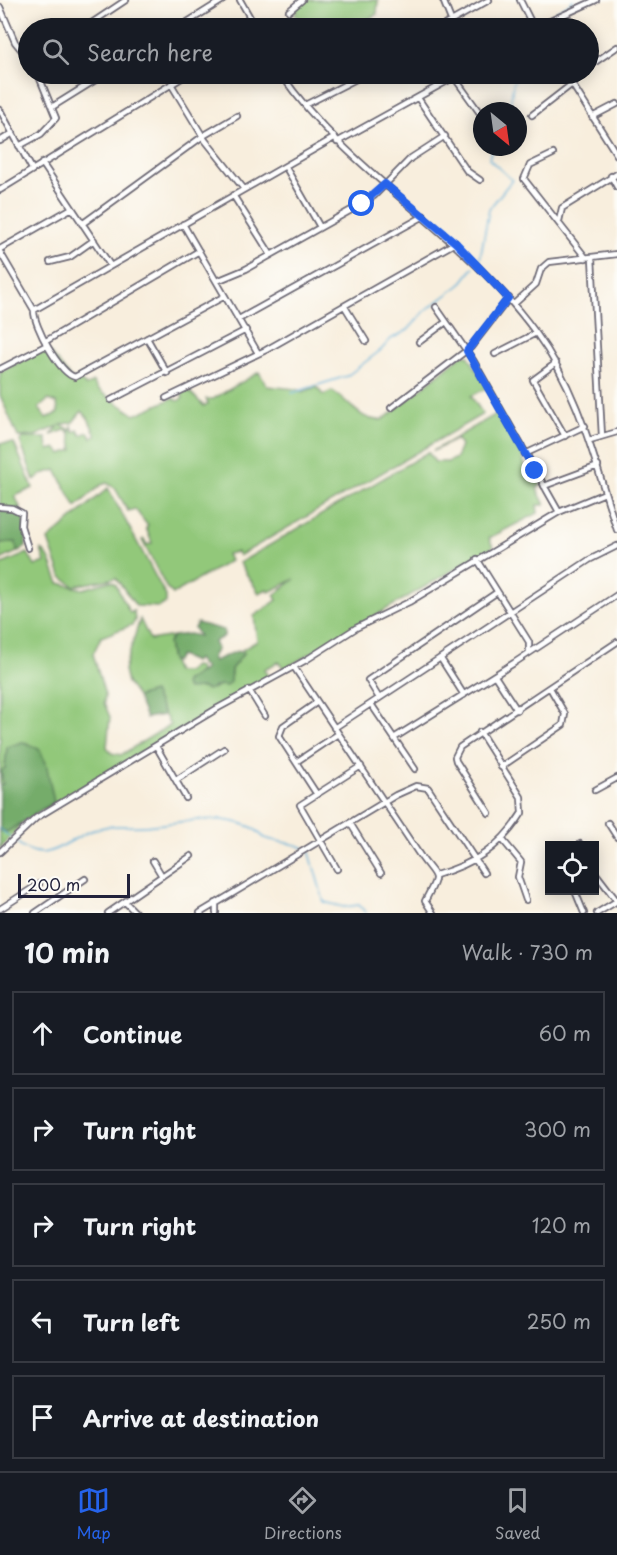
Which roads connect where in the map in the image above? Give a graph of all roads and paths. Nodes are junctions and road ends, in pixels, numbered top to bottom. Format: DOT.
graph roads {
  1 [pos="126,0"];
  2 [pos="223,0"];
  3 [pos="240,0"];
  4 [pos="302,0"];
  5 [pos="442,0"];
  6 [pos="489,0"];
  7 [pos="520,0"];
  8 [pos="596,0"];
  9 [pos="0,7"];
  10 [pos="289,10"];
  11 [pos="99,18"];
  12 [pos="194,18"];
  13 [pos="250,18"];
  14 [pos="450,18"];
  15 [pos="455,18"];
  16 [pos="529,18"];
  17 [pos="556,18"];
  18 [pos="18,46"];
  19 [pos="617,47"];
  20 [pos="599,59"];
  21 [pos="42,84"];
  22 [pos="88,84"];
  23 [pos="171,84"];
  24 [pos="289,84"];
  25 [pos="347,84"];
  26 [pos="442,84"];
  27 [pos="459,84"];
  28 [pos="572,85"];
  29 [pos="418,98"];
  30 [pos="473,103"];
  31 [pos="617,104"];
  32 [pos="306,105"];
  33 [pos="52,106"];
  34 [pos="0,110"];
  35 [pos="532,115"];
  36 [pos="237,116"];
  37 [pos="592,117"];
  38 [pos="13,133"];
  39 [pos="203,136"];
  40 [pos="445,136"];
  41 [pos="335,140"];
  42 [pos="0,141"];
  43 [pos="19,146"];
  44 [pos="553,154"];
  45 [pos="617,155"];
  46 [pos="42,163"];
  47 [pos="285,166"];
  48 [pos="32,170"];
  49 [pos="614,175"];
  50 [pos="480,180"];
  51 [pos="385,184"];
  52 [pos="617,187"];
  53 [pos="244,189"];
  54 [pos="0,190"];
  55 [pos="233,195"];
  56 [pos="72,208"];
  57 [pos="424,216"];
  58 [pos="559,221"];
  59 [pos="82,224"];
  60 [pos="183,224"];
  61 [pos="320,227"];
  62 [pos="94,240"];
  63 [pos="456,243"];
  64 [pos="0,250"];
  65 [pos="199,251"];
  66 [pos="617,254"];
  67 [pos="271,255"];
  68 [pos="589,258"];
  69 [pos="51,262"];
  70 [pos="110,265"];
  71 [pos="217,281"];
  72 [pos="225,296"];
  73 [pos="508,298"];
  74 [pos="514,304"];
  75 [pos="345,307"];
  76 [pos="436,307"];
  77 [pos="34,310"];
  78 [pos="239,319"];
  79 [pos="446,322"];
  80 [pos="246,330"];
  81 [pos="536,333"];
  82 [pos="147,338"];
  83 [pos="366,341"];
  84 [pos="419,342"];
  85 [pos="46,343"];
  86 [pos="467,351"];
  87 [pos="258,353"];
  88 [pos="495,354"];
  89 [pos="556,363"];
  90 [pos="1,366"];
  91 [pos="167,373"];
  92 [pos="166,398"];
  93 [pos="111,400"];
  94 [pos="391,408"];
  95 [pos="585,426"];
  96 [pos="617,432"];
  97 [pos="565,436"];
  98 [pos="602,436"];
  99 [pos="590,440"];
  100 [pos="525,454"];
  101 [pos="598,466"];
  102 [pos="544,486"];
  103 [pos="605,492"];
  104 [pos="0,507"];
  105 [pos="559,513"];
  106 [pos="617,530"];
  107 [pos="617,546"];
  108 [pos="28,548"];
  109 [pos="477,559"];
  110 [pos="496,593"];
  111 [pos="617,594"];
  112 [pos="510,614"];
  113 [pos="529,642"];
  114 [pos="617,642"];
  115 [pos="538,646"];
  116 [pos="529,652"];
  117 [pos="441,659"];
  118 [pos="294,667"];
  119 [pos="495,676"];
  120 [pos="550,688"];
  121 [pos="249,690"];
  122 [pos="464,695"];
  123 [pos="379,699"];
  124 [pos="316,703"];
  125 [pos="371,704"];
  126 [pos="517,710"];
  127 [pos="265,716"];
  128 [pos="334,728"];
  129 [pos="480,732"];
  130 [pos="338,734"];
  131 [pos="394,738"];
  132 [pos="156,746"];
  133 [pos="224,749"];
  134 [pos="296,762"];
  135 [pos="362,766"];
  136 [pos="501,767"];
  137 [pos="415,770"];
  138 [pos="617,778"];
  139 [pos="176,780"];
  140 [pos="595,790"];
  141 [pos="316,793"];
  142 [pos="186,798"];
  143 [pos="384,802"];
  144 [pos="489,813"];
  145 [pos="350,823"];
  146 [pos="608,823"];
  147 [pos="617,837"];
  148 [pos="502,839"];
  149 [pos="320,842"];
  150 [pos="0,852"];
  151 [pos="191,856"];
  152 [pos="153,861"];
  153 [pos="475,861"];
  154 [pos="337,869"];
  155 [pos="381,873"];
  156 [pos="484,873"];
  157 [pos="436,875"];
  158 [pos="162,876"];
  159 [pos="599,877"];
  160 [pos="85,879"];
  161 [pos="39,884"];
  162 [pos="576,895"];
  163 [pos="526,900"];
  164 [pos="125,902"];
  165 [pos="216,903"];
  166 [pos="0,909"];
  167 [pos="3,913"];
  168 [pos="35,913"];
  169 [pos="108,913"];
  170 [pos="136,913"];
  171 [pos="200,913"];
  172 [pos="216,913"];
  173 [pos="433,913"];
  174 [pos="584,913"];
  175 [pos="597,913"];
  1 -- 11 [label="street"];
  2 -- 12 [label="street"];
  3 -- 13 [label="street"];
  4 -- 10 [label="street"];
  5 -- 14 [label="street"];
  6 -- 15 [label="street"];
  7 -- 16 [label="street"];
  8 -- 17 [label="street"];
  9 -- 18 [label="street"];
  19 -- 20 [label="street"];
  21 -- 33 [label="street"];
  22 -- 33 [label="street"];
  23 -- 39 [label="street"];
  23 -- 46 [label="street"];
  24 -- 32 [label="street"];
  25 -- 32 [label="street"];
  26 -- 29 [label="street"];
  27 -- 30 [label="street"];
  28 -- 35 [label="street"];
  28 -- 37 [label="street"];
  29 -- 40 [label="street"];
  29 -- 41 [label="street"];
  31 -- 37 [label="street"];
  32 -- 41 [label="street"];
  33 -- 43 [label="street"];
  34 -- 38 [label="street"];
  36 -- 39 [label="street"];
  37 -- 45 [label="street"];
  38 -- 42 [label="street"];
  38 -- 43 [label="street"];
  39 -- 53 [label="street"];
  39 -- 59 [label="street"];
  40 -- 50 [label="street"];
  40 -- 51 [label="street"];
  41 -- 47 [label="street"];
  41 -- 51 [label="street"];
  43 -- 48 [label="street"];
  44 -- 58 [label="street"];
  46 -- 48 [label="street"];
  46 -- 56 [label="street"];
  47 -- 53 [label="street"];
  47 -- 61 [label="street"];
  48 -- 54 [label="street"];
  49 -- 52 [label="street"];
  49 -- 58 [label="street"];
  51 -- 57 [label="street"];
  51 -- 61 [label="street"];
  53 -- 55 [label="street"];
  55 -- 60 [label="street"];
  55 -- 67 [label="street"];
  56 -- 59 [label="street"];
  56 -- 64 [label="street"];
  57 -- 63 [label="street"];
  57 -- 78 [label="street"];
  58 -- 68 [label="street"];
  59 -- 62 [label="street"];
  60 -- 65 [label="street"];
  60 -- 70 [label="street"];
  61 -- 67 [label="street"];
  62 -- 69 [label="street"];
  62 -- 70 [label="street"];
  63 -- 73 [label="street"];
  63 -- 75 [label="street"];
  64 -- 77 [label="street"];
  65 -- 71 [label="street"];
  65 -- 85 [label="street"];
  66 -- 68 [label="street"];
  67 -- 71 [label="street"];
  68 -- 74 [label="street"];
  68 -- 98 [label="street"];
  70 -- 77 [label="street"];
  71 -- 72 [label="street"];
  72 -- 78 [label="street"];
  72 -- 82 [label="street"];
  73 -- 74 [label="street"];
  73 -- 86 [label="street"];
  74 -- 81 [label="street"];
  75 -- 83 [label="street"];
  75 -- 87 [label="street"];
  76 -- 79 [label="street"];
  77 -- 85 [label="street"];
  78 -- 80 [label="street"];
  79 -- 84 [label="street"];
  79 -- 86 [label="street"];
  80 -- 87 [label="street"];
  80 -- 91 [label="street"];
  81 -- 88 [label="street"];
  81 -- 89 [label="street"];
  82 -- 85 [label="street"];
  82 -- 91 [label="street"];
  85 -- 90 [label="street"];
  86 -- 94 [label="street"];
  86 -- 100 [label="street"];
  87 -- 92 [label="street"];
  89 -- 95 [label="street"];
  89 -- 97 [label="street"];
  91 -- 93 [label="street"];
  95 -- 97 [label="street"];
  95 -- 99 [label="street"];
  96 -- 98 [label="street"];
  97 -- 100 [label="street"];
  98 -- 99 [label="street"];
  99 -- 101 [label="street"];
  100 -- 102 [label="street"];
  101 -- 102 [label="street"];
  101 -- 103 [label="street"];
  102 -- 105 [label="street"];
  103 -- 105 [label="street"];
  103 -- 106 [label="street"];
  104 -- 108 [label="street"];
  105 -- 109 [label="street"];
  107 -- 112 [label="street"];
  109 -- 110 [label="street"];
  109 -- 118 [label="street"];
  110 -- 112 [label="street"];
  110 -- 123 [label="street"];
  111 -- 115 [label="street"];
  112 -- 113 [label="street"];
  112 -- 117 [label="street"];
  113 -- 115 [label="street"];
  113 -- 116 [label="street"];
  114 -- 120 [label="street"];
  115 -- 116 [label="street"];
  116 -- 119 [label="street"];
  117 -- 122 [label="street"];
  117 -- 123 [label="street"];
  118 -- 121 [label="street"];
  118 -- 124 [label="street"];
  119 -- 122 [label="street"];
  119 -- 126 [label="street"];
  120 -- 126 [label="street"];
  120 -- 136 [label="street"];
  121 -- 127 [label="street"];
  121 -- 132 [label="street"];
  122 -- 131 [label="street"];
  123 -- 125 [label="street"];
  124 -- 128 [label="street"];
  124 -- 134 [label="street"];
  125 -- 128 [label="street"];
  125 -- 131 [label="street"];
  126 -- 129 [label="street"];
  128 -- 130 [label="street"];
  129 -- 136 [label="street"];
  129 -- 144 [label="street"];
  130 -- 134 [label="street"];
  130 -- 135 [label="street"];
  131 -- 137 [label="street"];
  132 -- 139 [label="street"];
  132 -- 150 [label="street"];
  133 -- 139 [label="street"];
  134 -- 141 [label="street"];
  135 -- 141 [label="street"];
  135 -- 143 [label="street"];
  136 -- 148 [label="street"];
  138 -- 140 [label="street"];
  139 -- 142 [label="street"];
  141 -- 149 [label="street"];
  143 -- 145 [label="street"];
  143 -- 153 [label="street"];
  143 -- 157 [label="street"];
  145 -- 149 [label="street"];
  145 -- 155 [label="street"];
  146 -- 147 [label="street"];
  148 -- 153 [label="street"];
  148 -- 163 [label="street"];
  149 -- 154 [label="street"];
  149 -- 165 [label="street"];
  151 -- 158 [label="street"];
  152 -- 158 [label="street"];
  153 -- 156 [label="street"];
  153 -- 157 [label="street"];
  157 -- 173 [label="street"];
  158 -- 164 [label="street"];
  159 -- 175 [label="street"];
  160 -- 168 [label="street"];
  161 -- 166 [label="street"];
  162 -- 174 [label="street"];
  164 -- 169 [label="street"];
  164 -- 170 [label="street"];
  165 -- 171 [label="street"];
  165 -- 172 [label="street"];
  166 -- 167 [label="street"];
}
